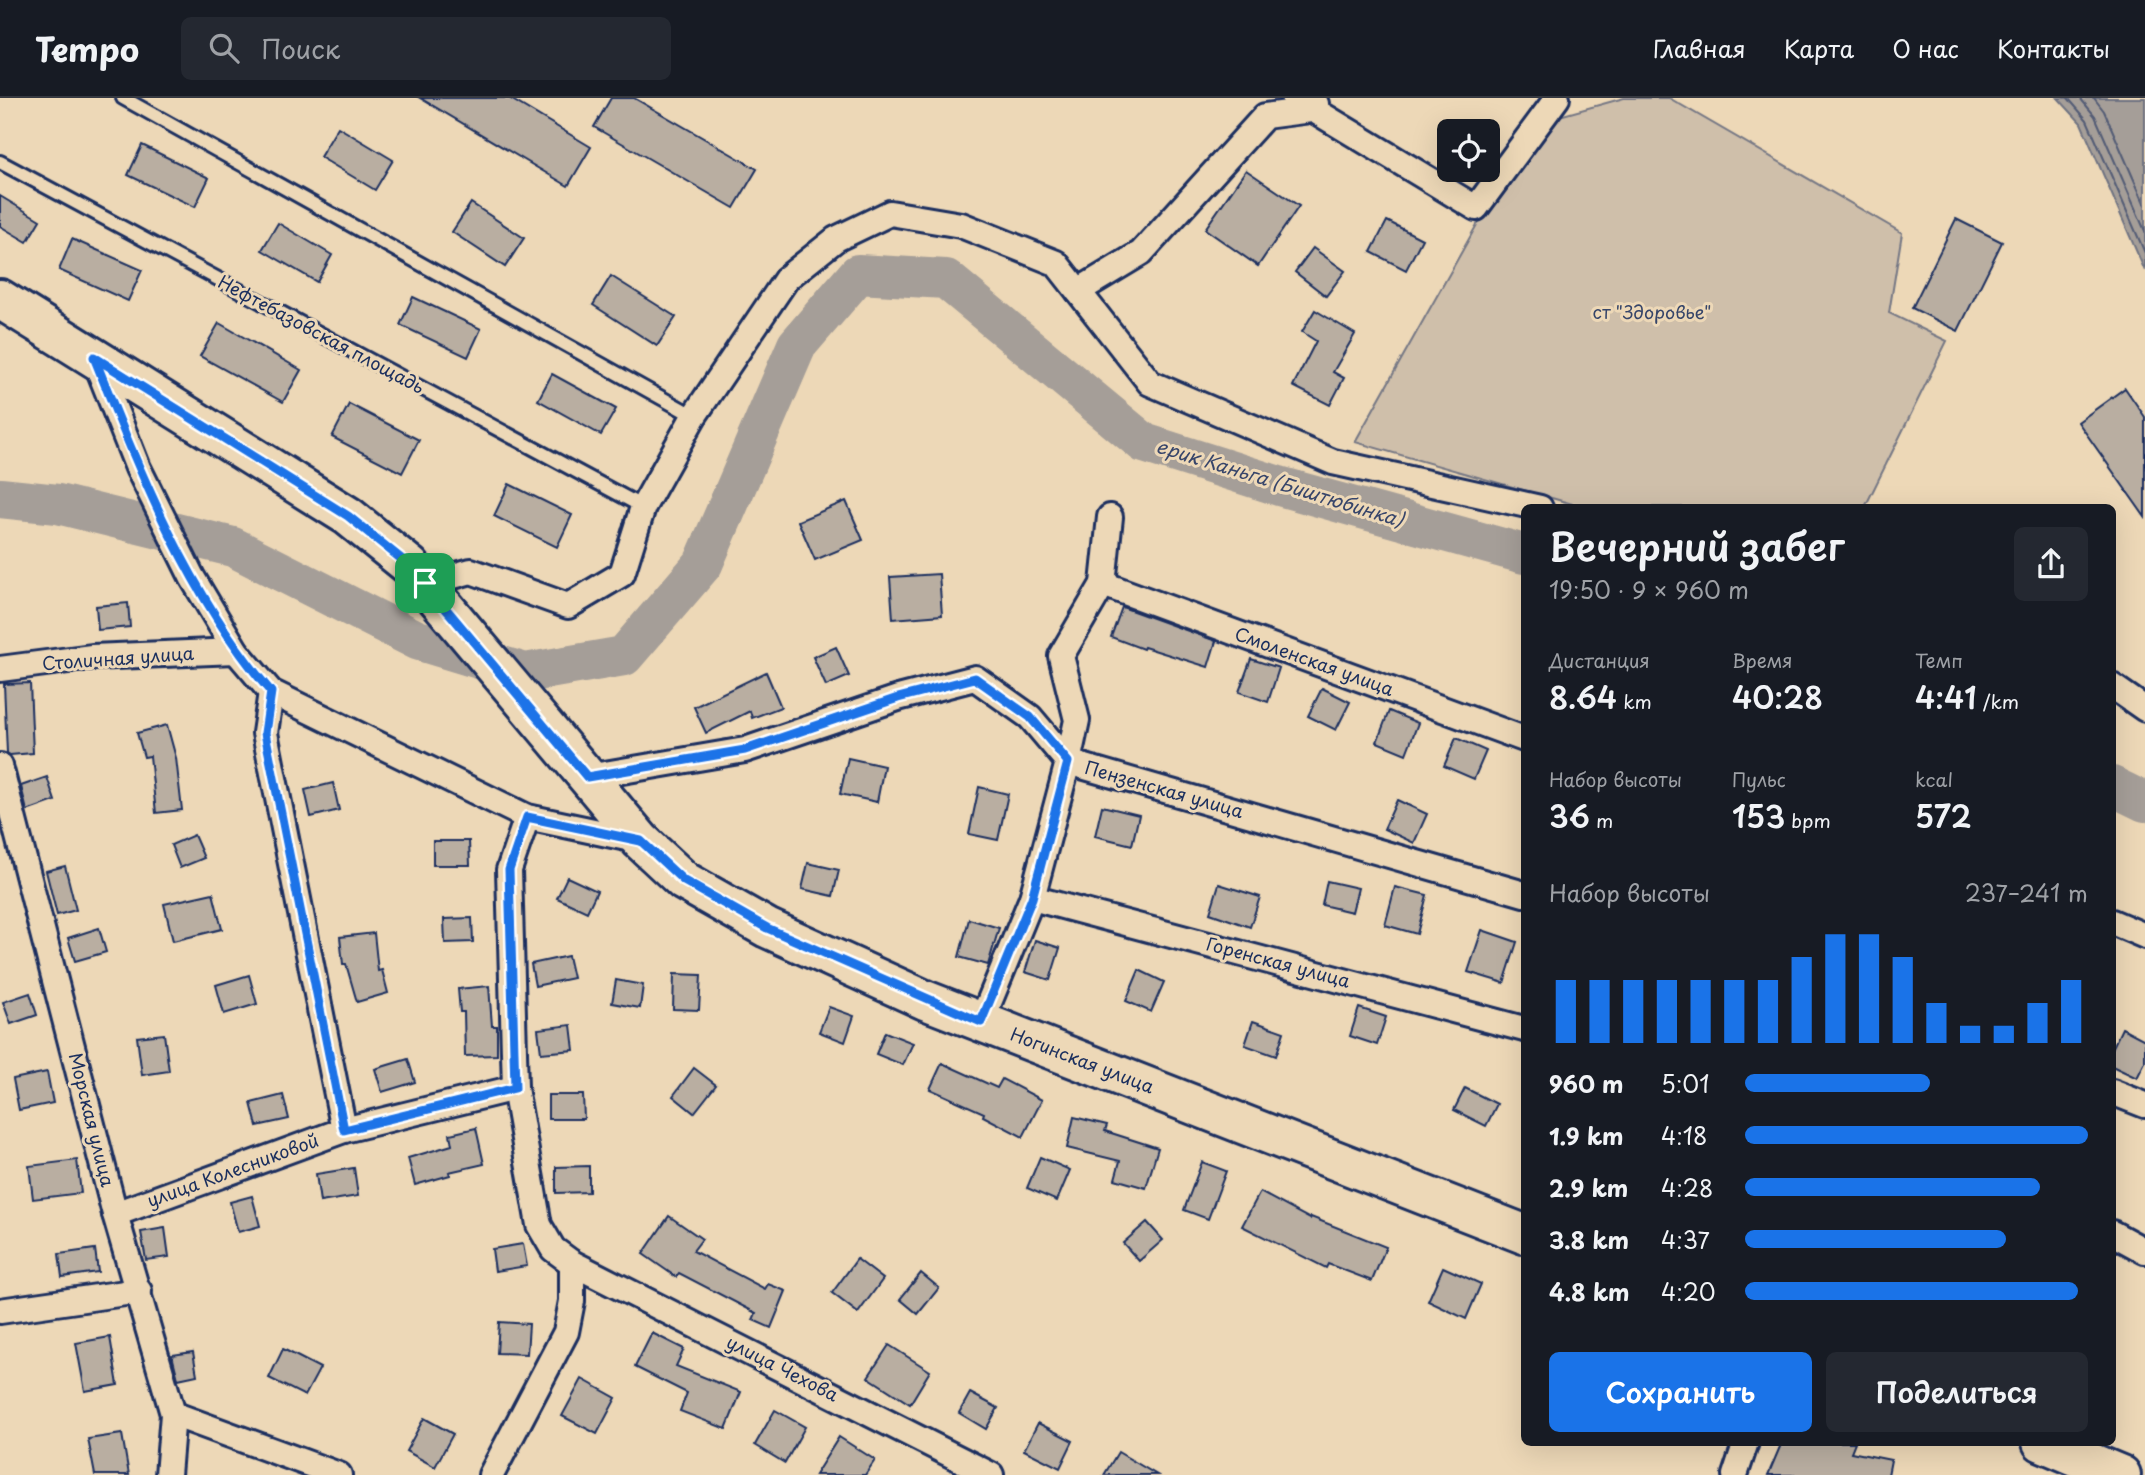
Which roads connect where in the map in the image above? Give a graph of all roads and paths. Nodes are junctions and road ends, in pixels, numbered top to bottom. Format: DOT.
graph roads {
  1 [pos="123,98"];
  2 [pos="1556,98"];
  3 [pos="1309,102"];
  4 [pos="0,162"];
  5 [pos="1077,290"];
  6 [pos="0,299"];
  7 [pos="94,357"];
  8 [pos="694,416"];
  9 [pos="1522,504"];
  10 [pos="643,507"];
  11 [pos="1110,517"];
  12 [pos="418,575"];
  13 [pos="1103,584"];
  14 [pos="236,651"];
  15 [pos="0,669"];
  16 [pos="2116,689"];
  17 [pos="271,692"];
  18 [pos="2145,709"];
  19 [pos="1521,738"];
  20 [pos="1068,762"];
  21 [pos="0,766"];
  22 [pos="580,769"];
  23 [pos="527,817"];
  24 [pos="641,841"];
  25 [pos="1521,893"];
  26 [pos="1032,898"];
  27 [pos="2116,924"];
  28 [pos="2145,936"];
  29 [pos="981,1022"];
  30 [pos="1521,1028"];
  31 [pos="515,1088"];
  32 [pos="2116,1093"];
  33 [pos="2145,1105"];
  34 [pos="344,1130"];
  35 [pos="115,1214"];
  36 [pos="1521,1233"];
  37 [pos="2116,1235"];
  38 [pos="2145,1251"];
  39 [pos="572,1263"];
  40 [pos="139,1292"];
  41 [pos="0,1311"];
  42 [pos="173,1414"];
  43 [pos="1745,1446"];
  44 [pos="2052,1446"];
  45 [pos="168,1475"];
  46 [pos="339,1475"];
  47 [pos="491,1475"];
  48 [pos="991,1475"];
  49 [pos="1735,1475"];
  50 [pos="2121,1475"];
  1 -- 8 [label="lane"];
  2 -- 3 [label="street"];
  3 -- 5 [label="street"];
  4 -- 10 [label="lane, Нефтебазовская площадь"];
  5 -- 8 [label="street"];
  5 -- 9 [label="street"];
  6 -- 7 [label="main road, Ногинская улица"];
  7 -- 12 [label="main road, Ногинская улица"];
  7 -- 14 [label="street"];
  8 -- 10 [label="street"];
  10 -- 12 [label="street"];
  11 -- 13 [label="street"];
  12 -- 22 [label="main road, Ногинская улица"];
  13 -- 19 [label="street, Смоленская улица"];
  13 -- 20 [label="street"];
  14 -- 15 [label="street, Столичная улица"];
  14 -- 17 [label="street"];
  16 -- 18 [label="street"];
  17 -- 23 [label="street"];
  17 -- 34 [label="street"];
  20 -- 22 [label="street, Пензенская улица"];
  20 -- 25 [label="street, Пензенская улица"];
  20 -- 26 [label="street"];
  21 -- 35 [label="street, Морская улица"];
  22 -- 24 [label="main road, Ногинская улица"];
  23 -- 24 [label="street"];
  23 -- 31 [label="street, улица Чехова"];
  24 -- 29 [label="main road, Ногинская улица"];
  26 -- 29 [label="street"];
  26 -- 30 [label="street, Горенская улица"];
  27 -- 28 [label="street"];
  29 -- 36 [label="main road, Ногинская улица"];
  31 -- 34 [label="street, улица Колесниковой"];
  31 -- 39 [label="street, улица Чехова"];
  32 -- 33 [label="street"];
  34 -- 35 [label="street, улица Колесниковой"];
  35 -- 40 [label="street, Морская улица"];
  37 -- 38 [label="street"];
  39 -- 47 [label="street"];
  39 -- 48 [label="street, улица Чехова"];
  40 -- 41 [label="street"];
  40 -- 42 [label="street, Морская улица"];
  42 -- 45 [label="street, Морская улица"];
  42 -- 46 [label="street"];
  43 -- 49 [label="street"];
  44 -- 50 [label="main road"];
}
